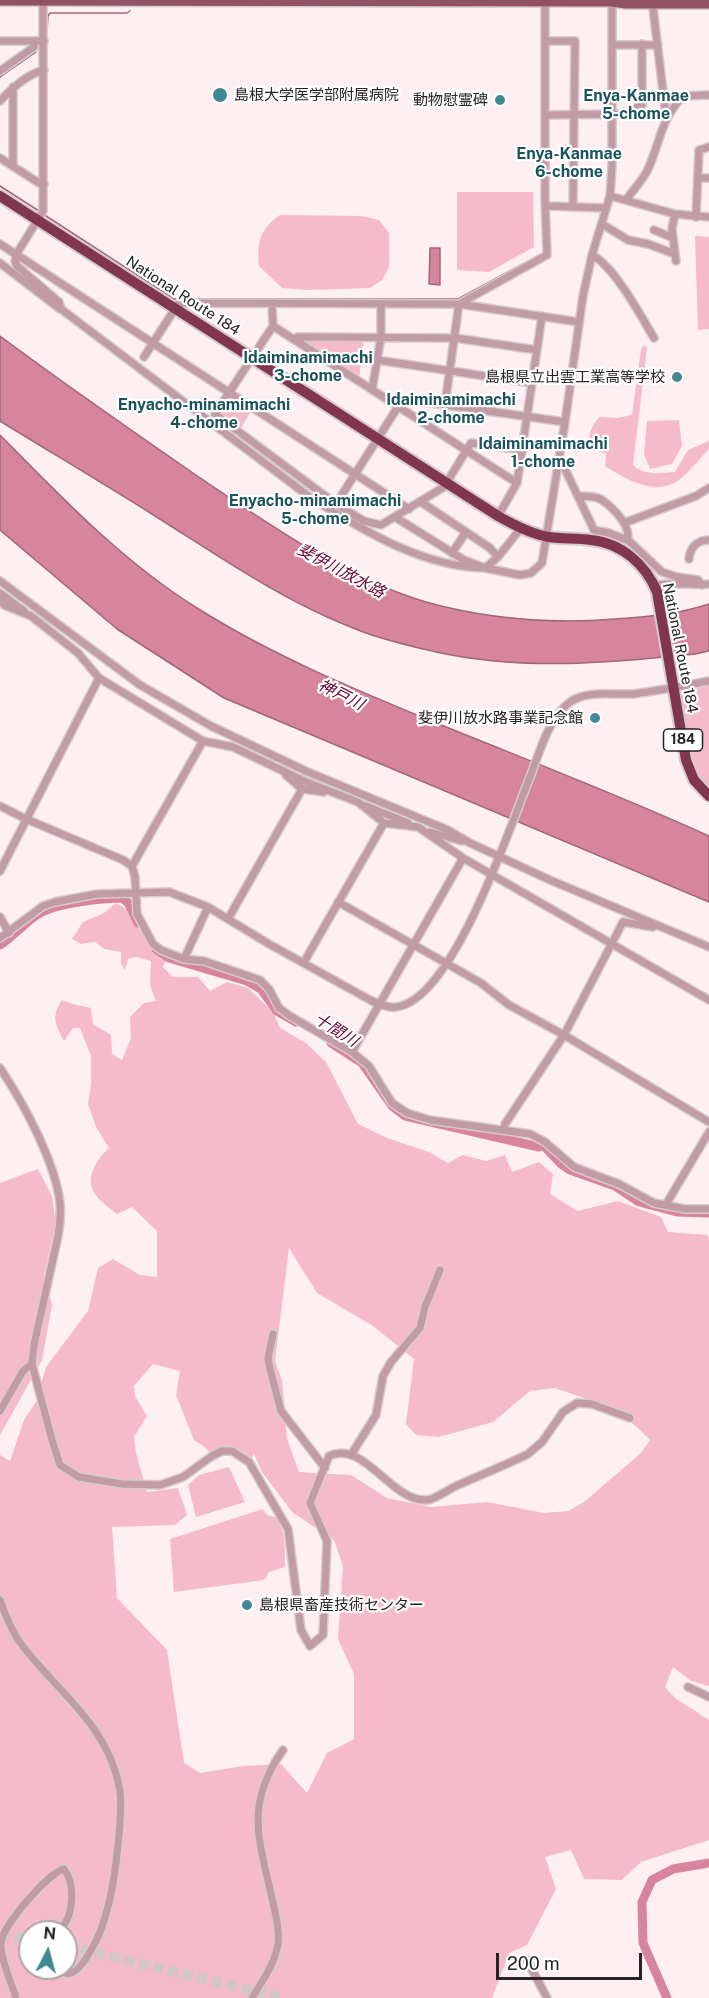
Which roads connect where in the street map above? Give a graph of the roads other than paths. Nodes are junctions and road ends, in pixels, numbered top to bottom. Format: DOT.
graph roads {
  1 [pos="0,1"];
  2 [pos="14,1"];
  3 [pos="196,1"];
  4 [pos="282,1"];
  5 [pos="379,1"];
  6 [pos="514,1"];
  7 [pos="614,1"];
  8 [pos="43,2"];
  9 [pos="545,2"];
  10 [pos="652,2"];
  11 [pos="709,4"];
  12 [pos="0,41"];
  13 [pos="34,41"];
  14 [pos="44,41"];
  15 [pos="545,41"];
  16 [pos="642,44"];
  17 [pos="612,45"];
  18 [pos="658,45"];
  19 [pos="44,70"];
  20 [pos="0,71"];
  21 [pos="13,87"];
  22 [pos="709,95"];
  23 [pos="0,101"];
  24 [pos="575,114"];
  25 [pos="612,114"];
  26 [pos="546,115"];
  27 [pos="666,116"];
  28 [pos="709,147"];
  29 [pos="0,158"];
  30 [pos="13,166"];
  31 [pos="698,178"];
  32 [pos="709,178"];
  33 [pos="44,184"];
  34 [pos="0,196"];
  35 [pos="610,196"];
  36 [pos="626,200"];
  37 [pos="547,207"];
  38 [pos="573,207"];
  39 [pos="606,208"];
  40 [pos="675,214"];
  41 [pos="696,217"];
  42 [pos="709,217"];
  43 [pos="39,221"];
  44 [pos="602,224"];
  45 [pos="654,230"];
  46 [pos="673,238"];
  47 [pos="0,244"];
  48 [pos="16,255"];
  49 [pos="592,255"];
  50 [pos="0,263"];
  51 [pos="272,303"];
  52 [pos="381,304"];
  53 [pos="459,304"];
  54 [pos="61,309"];
  55 [pos="176,309"];
  56 [pos="542,316"];
  57 [pos="579,322"];
  58 [pos="273,326"];
  59 [pos="381,338"];
  60 [pos="455,338"];
  61 [pos="654,338"];
  62 [pos="294,339"];
  63 [pos="153,343"];
  64 [pos="537,350"];
  65 [pos="144,357"];
  66 [pos="252,357"];
  67 [pos="377,360"];
  68 [pos="450,371"];
  69 [pos="532,383"];
  70 [pos="372,390"];
  71 [pos="230,393"];
  72 [pos="446,404"];
  73 [pos="398,407"];
  74 [pos="528,416"];
  75 [pos="565,422"];
  76 [pos="378,438"];
  77 [pos="466,450"];
  78 [pos="523,450"];
  79 [pos="559,462"];
  80 [pos="354,474"];
  81 [pos="446,483"];
  82 [pos="517,483"];
  83 [pos="709,488"];
  84 [pos="578,496"];
  85 [pos="421,502"];
  86 [pos="336,504"];
  87 [pos="409,509"];
  88 [pos="498,516"];
  89 [pos="395,517"];
  90 [pos="624,523"];
  91 [pos="520,528"];
  92 [pos="466,532"];
  93 [pos="548,537"];
  94 [pos="627,540"];
  95 [pos="709,540"];
  96 [pos="452,553"];
  97 [pos="498,557"];
  98 [pos="689,559"];
  99 [pos="485,568"];
  100 [pos="0,581"];
  101 [pos="706,584"];
  102 [pos="656,589"];
  103 [pos="0,592"];
  104 [pos="1,606"];
  105 [pos="31,616"];
  106 [pos="99,678"];
  107 [pos="709,681"];
  108 [pos="673,683"];
  109 [pos="203,741"];
  110 [pos="280,770"];
  111 [pos="302,789"];
  112 [pos="336,794"];
  113 [pos="709,796"];
  114 [pos="358,802"];
  115 [pos="0,806"];
  116 [pos="26,819"];
  117 [pos="384,823"];
  118 [pos="418,827"];
  119 [pos="470,843"];
  120 [pos="500,852"];
  121 [pos="463,858"];
  122 [pos="132,866"];
  123 [pos="0,871"];
  124 [pos="491,874"];
  125 [pos="135,892"];
  126 [pos="338,903"];
  127 [pos="208,907"];
  128 [pos="0,917"];
  129 [pos="228,919"];
  130 [pos="664,929"];
  131 [pos="9,933"];
  132 [pos="0,938"];
  133 [pos="613,944"];
  134 [pos="412,945"];
  135 [pos="709,947"];
  136 [pos="184,959"];
  137 [pos="304,962"];
  138 [pos="446,965"];
  139 [pos="709,1000"];
  140 [pos="379,1004"];
  141 [pos="564,1035"];
  142 [pos="352,1052"];
  143 [pos="0,1068"];
  144 [pos="709,1122"];
  145 [pos="504,1129"];
  146 [pos="709,1132"];
  147 [pos="667,1206"];
  148 [pos="709,1209"];
  149 [pos="440,1270"];
  150 [pos="273,1334"];
  151 [pos="32,1364"];
  152 [pos="0,1411"];
  153 [pos="630,1418"];
  154 [pos="351,1455"];
  155 [pos="326,1468"];
  156 [pos="0,1600"];
  157 [pos="688,1687"];
  158 [pos="709,1697"];
  159 [pos="283,1750"];
  160 [pos="67,1920"];
  161 [pos="527,1960"];
  162 [pos="78,1968"];
  163 [pos="16,1998"];
  164 [pos="252,1998"];
  165 [pos="547,1998"];
  1 -- 2 [label="main road"];
  2 -- 8 [label="main road"];
  3 -- 4 [label="main road"];
  3 -- 8 [label="main road"];
  4 -- 5 [label="main road"];
  5 -- 6 [label="main road"];
  6 -- 9 [label="main road"];
  7 -- 9 [label="main road"];
  7 -- 10 [label="main road"];
  7 -- 17 [label="street"];
  8 -- 14 [label="street"];
  9 -- 15 [label="street"];
  10 -- 11 [label="main road"];
  10 -- 18 [label="street"];
  12 -- 13 [label="street"];
  13 -- 14 [label="street"];
  13 -- 20 [label="street"];
  14 -- 19 [label="street"];
  15 -- 24 [label="street"];
  15 -- 26 [label="street"];
  16 -- 17 [label="street"];
  16 -- 18 [label="street"];
  16 -- 25 [label="street"];
  17 -- 25 [label="street"];
  18 -- 27 [label="street"];
  19 -- 21 [label="street"];
  19 -- 33 [label="street"];
  21 -- 23 [label="street"];
  21 -- 30 [label="street"];
  22 -- 27 [label="street"];
  24 -- 25 [label="street"];
  24 -- 26 [label="street"];
  24 -- 38 [label="street"];
  25 -- 35 [label="street"];
  26 -- 37 [label="street"];
  27 -- 36 [label="street"];
  28 -- 31 [label="street"];
  29 -- 30 [label="street"];
  30 -- 33 [label="street"];
  31 -- 32 [label="street"];
  31 -- 41 [label="street"];
  33 -- 43 [label="street"];
  34 -- 43 [label="highway, National Route 184 / 184"];
  35 -- 36 [label="street"];
  35 -- 39 [label="street"];
  36 -- 40 [label="street"];
  37 -- 38 [label="street"];
  37 -- 53 [label="street"];
  38 -- 39 [label="street"];
  39 -- 44 [label="street"];
  40 -- 41 [label="street"];
  40 -- 46 [label="street"];
  41 -- 42 [label="street"];
  43 -- 48 [label="street"];
  43 -- 55 [label="highway, National Route 184 / 184"];
  44 -- 46 [label="street"];
  44 -- 49 [label="street"];
  45 -- 46 [label="street"];
  47 -- 48 [label="street"];
  48 -- 54 [label="street"];
  48 -- 63 [label="street"];
  49 -- 57 [label="street"];
  49 -- 61 [label="street"];
  50 -- 54 [label="street"];
  51 -- 52 [label="street"];
  51 -- 55 [label="street"];
  51 -- 58 [label="street"];
  52 -- 53 [label="street"];
  52 -- 59 [label="street"];
  53 -- 56 [label="street"];
  53 -- 60 [label="street"];
  54 -- 99 [label="street"];
  55 -- 63 [label="street"];
  55 -- 66 [label="highway, National Route 184 / 184"];
  56 -- 57 [label="street"];
  56 -- 64 [label="street"];
  57 -- 75 [label="street"];
  58 -- 62 [label="street"];
  58 -- 66 [label="street"];
  59 -- 60 [label="street"];
  59 -- 62 [label="street"];
  59 -- 67 [label="street"];
  60 -- 64 [label="street"];
  60 -- 68 [label="street"];
  62 -- 70 [label="street"];
  63 -- 65 [label="street"];
  63 -- 71 [label="street"];
  64 -- 69 [label="street"];
  66 -- 71 [label="street"];
  66 -- 76 [label="highway, National Route 184 / 184"];
  67 -- 68 [label="street"];
  67 -- 70 [label="street"];
  68 -- 69 [label="street"];
  68 -- 72 [label="street"];
  69 -- 74 [label="street"];
  70 -- 73 [label="street"];
  71 -- 80 [label="street"];
  71 -- 86 [label="street"];
  72 -- 73 [label="street"];
  72 -- 74 [label="street"];
  73 -- 76 [label="street"];
  73 -- 77 [label="street"];
  74 -- 75 [label="street"];
  74 -- 78 [label="street"];
  75 -- 79 [label="street"];
  76 -- 80 [label="street"];
  76 -- 81 [label="highway, National Route 184 / 184"];
  77 -- 78 [label="street"];
  77 -- 81 [label="street"];
  77 -- 82 [label="street"];
  78 -- 82 [label="street"];
  79 -- 84 [label="street"];
  79 -- 93 [label="street"];
  80 -- 86 [label="street"];
  80 -- 87 [label="street"];
  81 -- 85 [label="street"];
  81 -- 88 [label="highway, National Route 184 / 184"];
  82 -- 88 [label="street"];
  83 -- 90 [label="street"];
  84 -- 90 [label="street"];
  84 -- 94 [label="street"];
  85 -- 87 [label="street"];
  85 -- 92 [label="street"];
  86 -- 89 [label="street"];
  87 -- 89 [label="street"];
  88 -- 91 [label="highway, National Route 184 / 184"];
  89 -- 96 [label="street"];
  90 -- 94 [label="street"];
  91 -- 93 [label="highway, National Route 184 / 184"];
  91 -- 97 [label="street"];
  92 -- 96 [label="street"];
  92 -- 97 [label="street"];
  93 -- 99 [label="street"];
  93 -- 102 [label="highway, National Route 184 / 184"];
  94 -- 101 [label="street"];
  95 -- 98 [label="street"];
  96 -- 99 [label="street"];
  97 -- 99 [label="street"];
  100 -- 119 [label="street"];
  101 -- 102 [label="street"];
  102 -- 108 [label="highway, National Route 184 / 184"];
  103 -- 105 [label="street"];
  104 -- 105 [label="street"];
  105 -- 106 [label="street"];
  106 -- 109 [label="street"];
  106 -- 116 [label="street"];
  107 -- 108 [label="street"];
  108 -- 113 [label="highway, National Route 184 / 184"];
  108 -- 120 [label="street"];
  109 -- 110 [label="street"];
  109 -- 122 [label="street"];
  110 -- 111 [label="street"];
  110 -- 112 [label="street"];
  111 -- 112 [label="street"];
  111 -- 129 [label="street"];
  112 -- 114 [label="street"];
  114 -- 117 [label="street"];
  114 -- 118 [label="street"];
  115 -- 116 [label="street"];
  116 -- 122 [label="street"];
  116 -- 123 [label="street"];
  117 -- 118 [label="street"];
  117 -- 126 [label="street"];
  118 -- 119 [label="street"];
  118 -- 121 [label="street"];
  119 -- 120 [label="street"];
  120 -- 124 [label="street"];
  120 -- 130 [label="street"];
  121 -- 124 [label="street"];
  121 -- 134 [label="street"];
  122 -- 125 [label="street"];
  124 -- 133 [label="street"];
  124 -- 138 [label="street"];
  125 -- 127 [label="street"];
  125 -- 131 [label="street"];
  125 -- 136 [label="street"];
  126 -- 134 [label="street"];
  126 -- 137 [label="street"];
  127 -- 129 [label="street"];
  127 -- 136 [label="street"];
  128 -- 131 [label="street"];
  129 -- 137 [label="street"];
  130 -- 133 [label="street"];
  130 -- 135 [label="street"];
  131 -- 132 [label="street"];
  133 -- 139 [label="street"];
  133 -- 141 [label="street"];
  134 -- 138 [label="street"];
  134 -- 140 [label="street"];
  136 -- 142 [label="street"];
  137 -- 140 [label="street"];
  138 -- 140 [label="street"];
  138 -- 141 [label="street"];
  140 -- 142 [label="street"];
  141 -- 144 [label="street"];
  141 -- 145 [label="street"];
  142 -- 145 [label="street"];
  143 -- 151 [label="street"];
  145 -- 147 [label="street"];
  146 -- 147 [label="street"];
  147 -- 148 [label="street"];
  149 -- 154 [label="street"];
  150 -- 155 [label="street"];
  151 -- 152 [label="street"];
  151 -- 155 [label="street"];
  153 -- 154 [label="street"];
  154 -- 155 [label="street"];
  156 -- 162 [label="street"];
  157 -- 158 [label="street"];
  159 -- 164 [label="street"];
  160 -- 163 [label="street"];
  161 -- 165 [label="street"];
}
